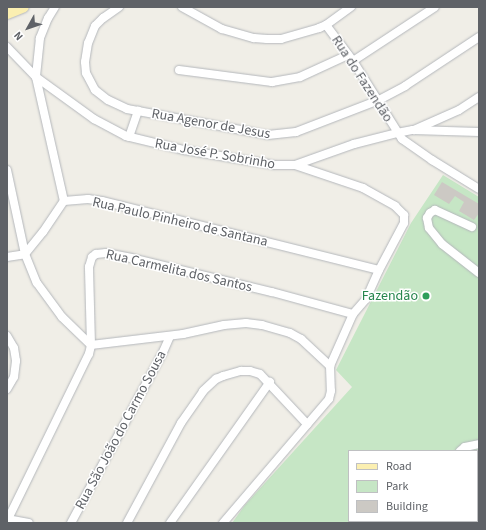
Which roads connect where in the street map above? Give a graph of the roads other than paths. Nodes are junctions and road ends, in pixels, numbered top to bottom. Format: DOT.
graph roads {
  1 [pos="24,7"];
  2 [pos="55,7"];
  3 [pos="119,7"];
  4 [pos="182,7"];
  5 [pos="351,7"];
  6 [pos="434,7"];
  7 [pos="7,14"];
  8 [pos="326,25"];
  9 [pos="479,37"];
  10 [pos="7,47"];
  11 [pos="351,58"];
  12 [pos="179,70"];
  13 [pos="36,77"];
  14 [pos="479,97"];
  15 [pos="379,100"];
  16 [pos="138,111"];
  17 [pos="413,130"];
  18 [pos="479,132"];
  19 [pos="397,133"];
  20 [pos="129,137"];
  21 [pos="295,165"];
  22 [pos="7,170"];
  23 [pos="479,189"];
  24 [pos="64,201"];
  25 [pos="472,227"];
  26 [pos="25,254"];
  27 [pos="7,257"];
  28 [pos="379,270"];
  29 [pos="479,273"];
  30 [pos="352,314"];
  31 [pos="7,336"];
  32 [pos="170,336"];
  33 [pos="91,345"];
  34 [pos="10,349"];
  35 [pos="330,366"];
  36 [pos="270,382"];
  37 [pos="7,389"];
  38 [pos="307,424"];
  39 [pos="479,444"];
  40 [pos="461,450"];
  41 [pos="7,519"];
  42 [pos="29,523"];
  43 [pos="71,523"];
  44 [pos="127,523"];
  45 [pos="170,523"];
  46 [pos="223,523"];
  1 -- 7 [label="main road"];
  2 -- 13 [label="street"];
  3 -- 16 [label="street, Rua Agenor de Jesus"];
  4 -- 8 [label="street"];
  5 -- 8 [label="street"];
  6 -- 11 [label="street"];
  8 -- 11 [label="street, Rua do Fazendão"];
  9 -- 15 [label="street, Rua Agenor de Jesus"];
  10 -- 13 [label="street, Rua José P. Sobrinho"];
  11 -- 12 [label="street"];
  11 -- 15 [label="street, Rua do Fazendão"];
  13 -- 20 [label="street, Rua José P. Sobrinho"];
  13 -- 24 [label="street"];
  14 -- 17 [label="street"];
  15 -- 16 [label="street, Rua Agenor de Jesus"];
  15 -- 19 [label="street, Rua do Fazendão"];
  16 -- 20 [label="street"];
  17 -- 18 [label="street"];
  17 -- 19 [label="street"];
  19 -- 21 [label="street"];
  19 -- 23 [label="street, Rua do Fazendão"];
  20 -- 21 [label="street, Rua José P. Sobrinho"];
  21 -- 28 [label="street, Rua José P. Sobrinho"];
  22 -- 26 [label="street"];
  24 -- 26 [label="street"];
  24 -- 28 [label="street, Rua Paulo Pinheiro de Santana"];
  25 -- 29 [label="street"];
  26 -- 27 [label="street"];
  26 -- 33 [label="street"];
  28 -- 30 [label="street"];
  30 -- 33 [label="street, Rua Carmelita dos Santos"];
  30 -- 35 [label="street"];
  31 -- 34 [label="street"];
  32 -- 33 [label="street"];
  32 -- 35 [label="street"];
  32 -- 43 [label="street, Rua São João do Carmo Sousa"];
  33 -- 41 [label="street"];
  34 -- 37 [label="street"];
  35 -- 38 [label="street"];
  36 -- 38 [label="street"];
  36 -- 44 [label="street"];
  36 -- 45 [label="street"];
  38 -- 46 [label="street"];
  39 -- 40 [label="street"];
  41 -- 42 [label="street"];
}
